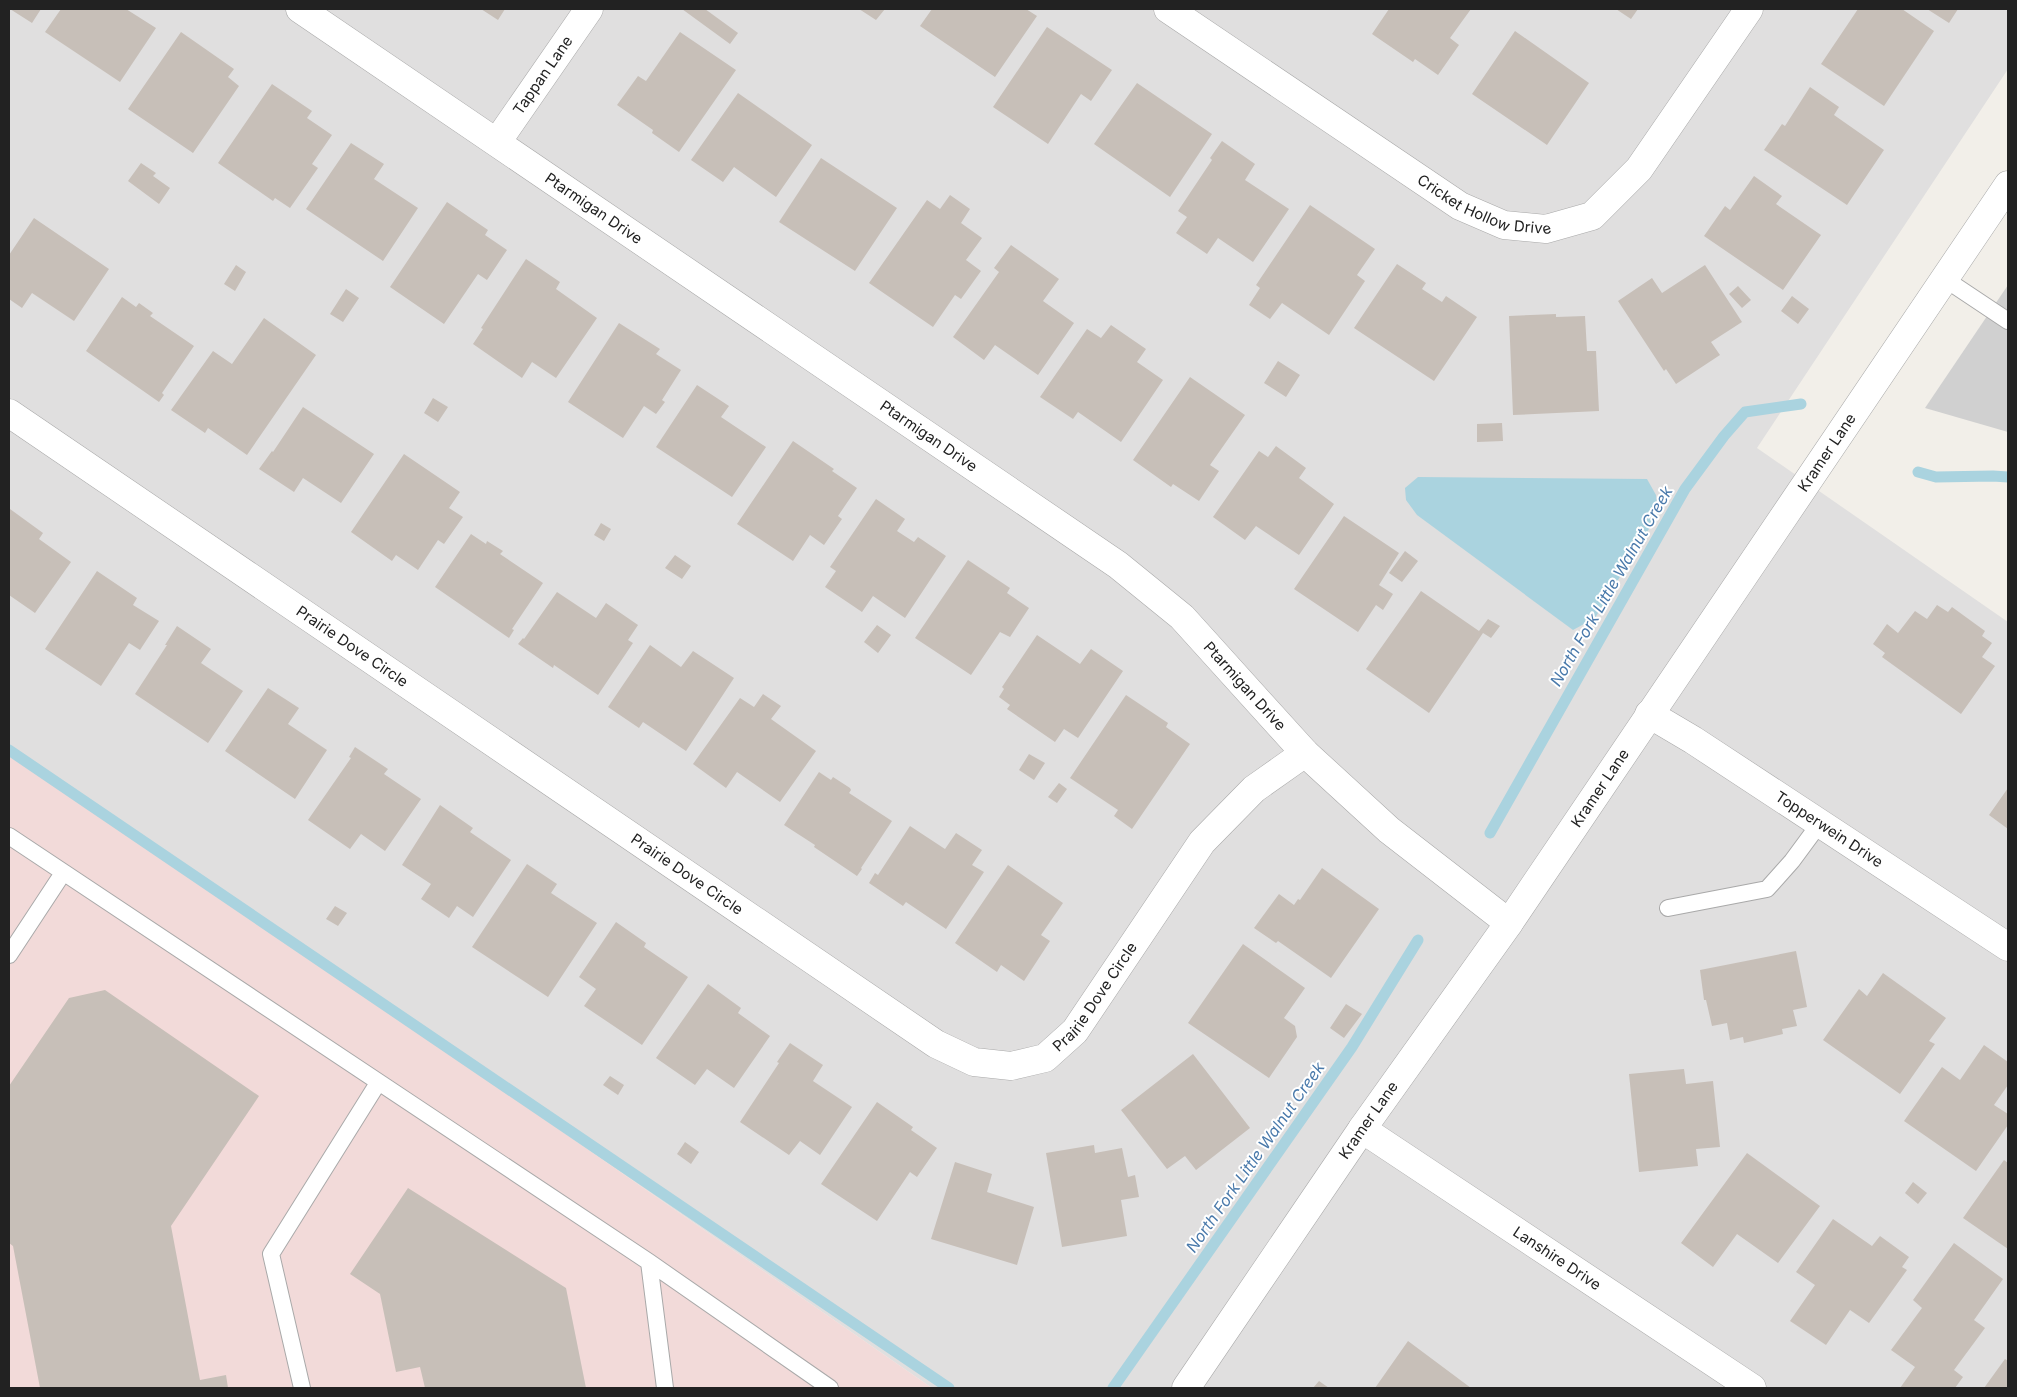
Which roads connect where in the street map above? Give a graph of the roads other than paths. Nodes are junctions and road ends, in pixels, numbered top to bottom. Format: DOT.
graph roads {
  1 [pos="300,9"];
  2 [pos="589,9"];
  3 [pos="1168,9"];
  4 [pos="1749,9"];
  5 [pos="497,142"];
  6 [pos="2008,185"];
  7 [pos="1945,279"];
  8 [pos="2008,321"];
  9 [pos="9,412"];
  10 [pos="1649,714"];
  11 [pos="1305,753"];
  12 [pos="1820,823"];
  13 [pos="9,836"];
  14 [pos="63,873"];
  15 [pos="1668,908"];
  16 [pos="1509,923"];
  17 [pos="2008,947"];
  18 [pos="9,956"];
  19 [pos="378,1083"];
  20 [pos="1362,1129"];
  21 [pos="649,1262"];
  22 [pos="302,1388"];
  23 [pos="665,1388"];
  24 [pos="830,1388"];
  25 [pos="1186,1388"];
  26 [pos="1752,1388"];
  1 -- 5 [label="street, Ptarmigan Drive"];
  2 -- 5 [label="street, Tappan Lane"];
  3 -- 4 [label="street, Cricket Hollow Drive"];
  5 -- 11 [label="street, Ptarmigan Drive"];
  6 -- 7 [label="street, Kramer Lane"];
  7 -- 8 [label="lane"];
  7 -- 10 [label="street, Kramer Lane"];
  9 -- 11 [label="street, Prairie Dove Circle"];
  10 -- 12 [label="street, Topperwein Drive"];
  10 -- 16 [label="street, Kramer Lane"];
  11 -- 16 [label="street, Ptarmigan Drive"];
  12 -- 15 [label="lane"];
  12 -- 17 [label="street, Topperwein Drive"];
  13 -- 14 [label="lane"];
  14 -- 18 [label="lane"];
  14 -- 19 [label="lane"];
  16 -- 20 [label="street, Kramer Lane"];
  19 -- 21 [label="lane"];
  19 -- 22 [label="lane"];
  20 -- 25 [label="street, Kramer Lane"];
  20 -- 26 [label="street, Lanshire Drive"];
  21 -- 23 [label="lane"];
  21 -- 24 [label="lane"];
}
